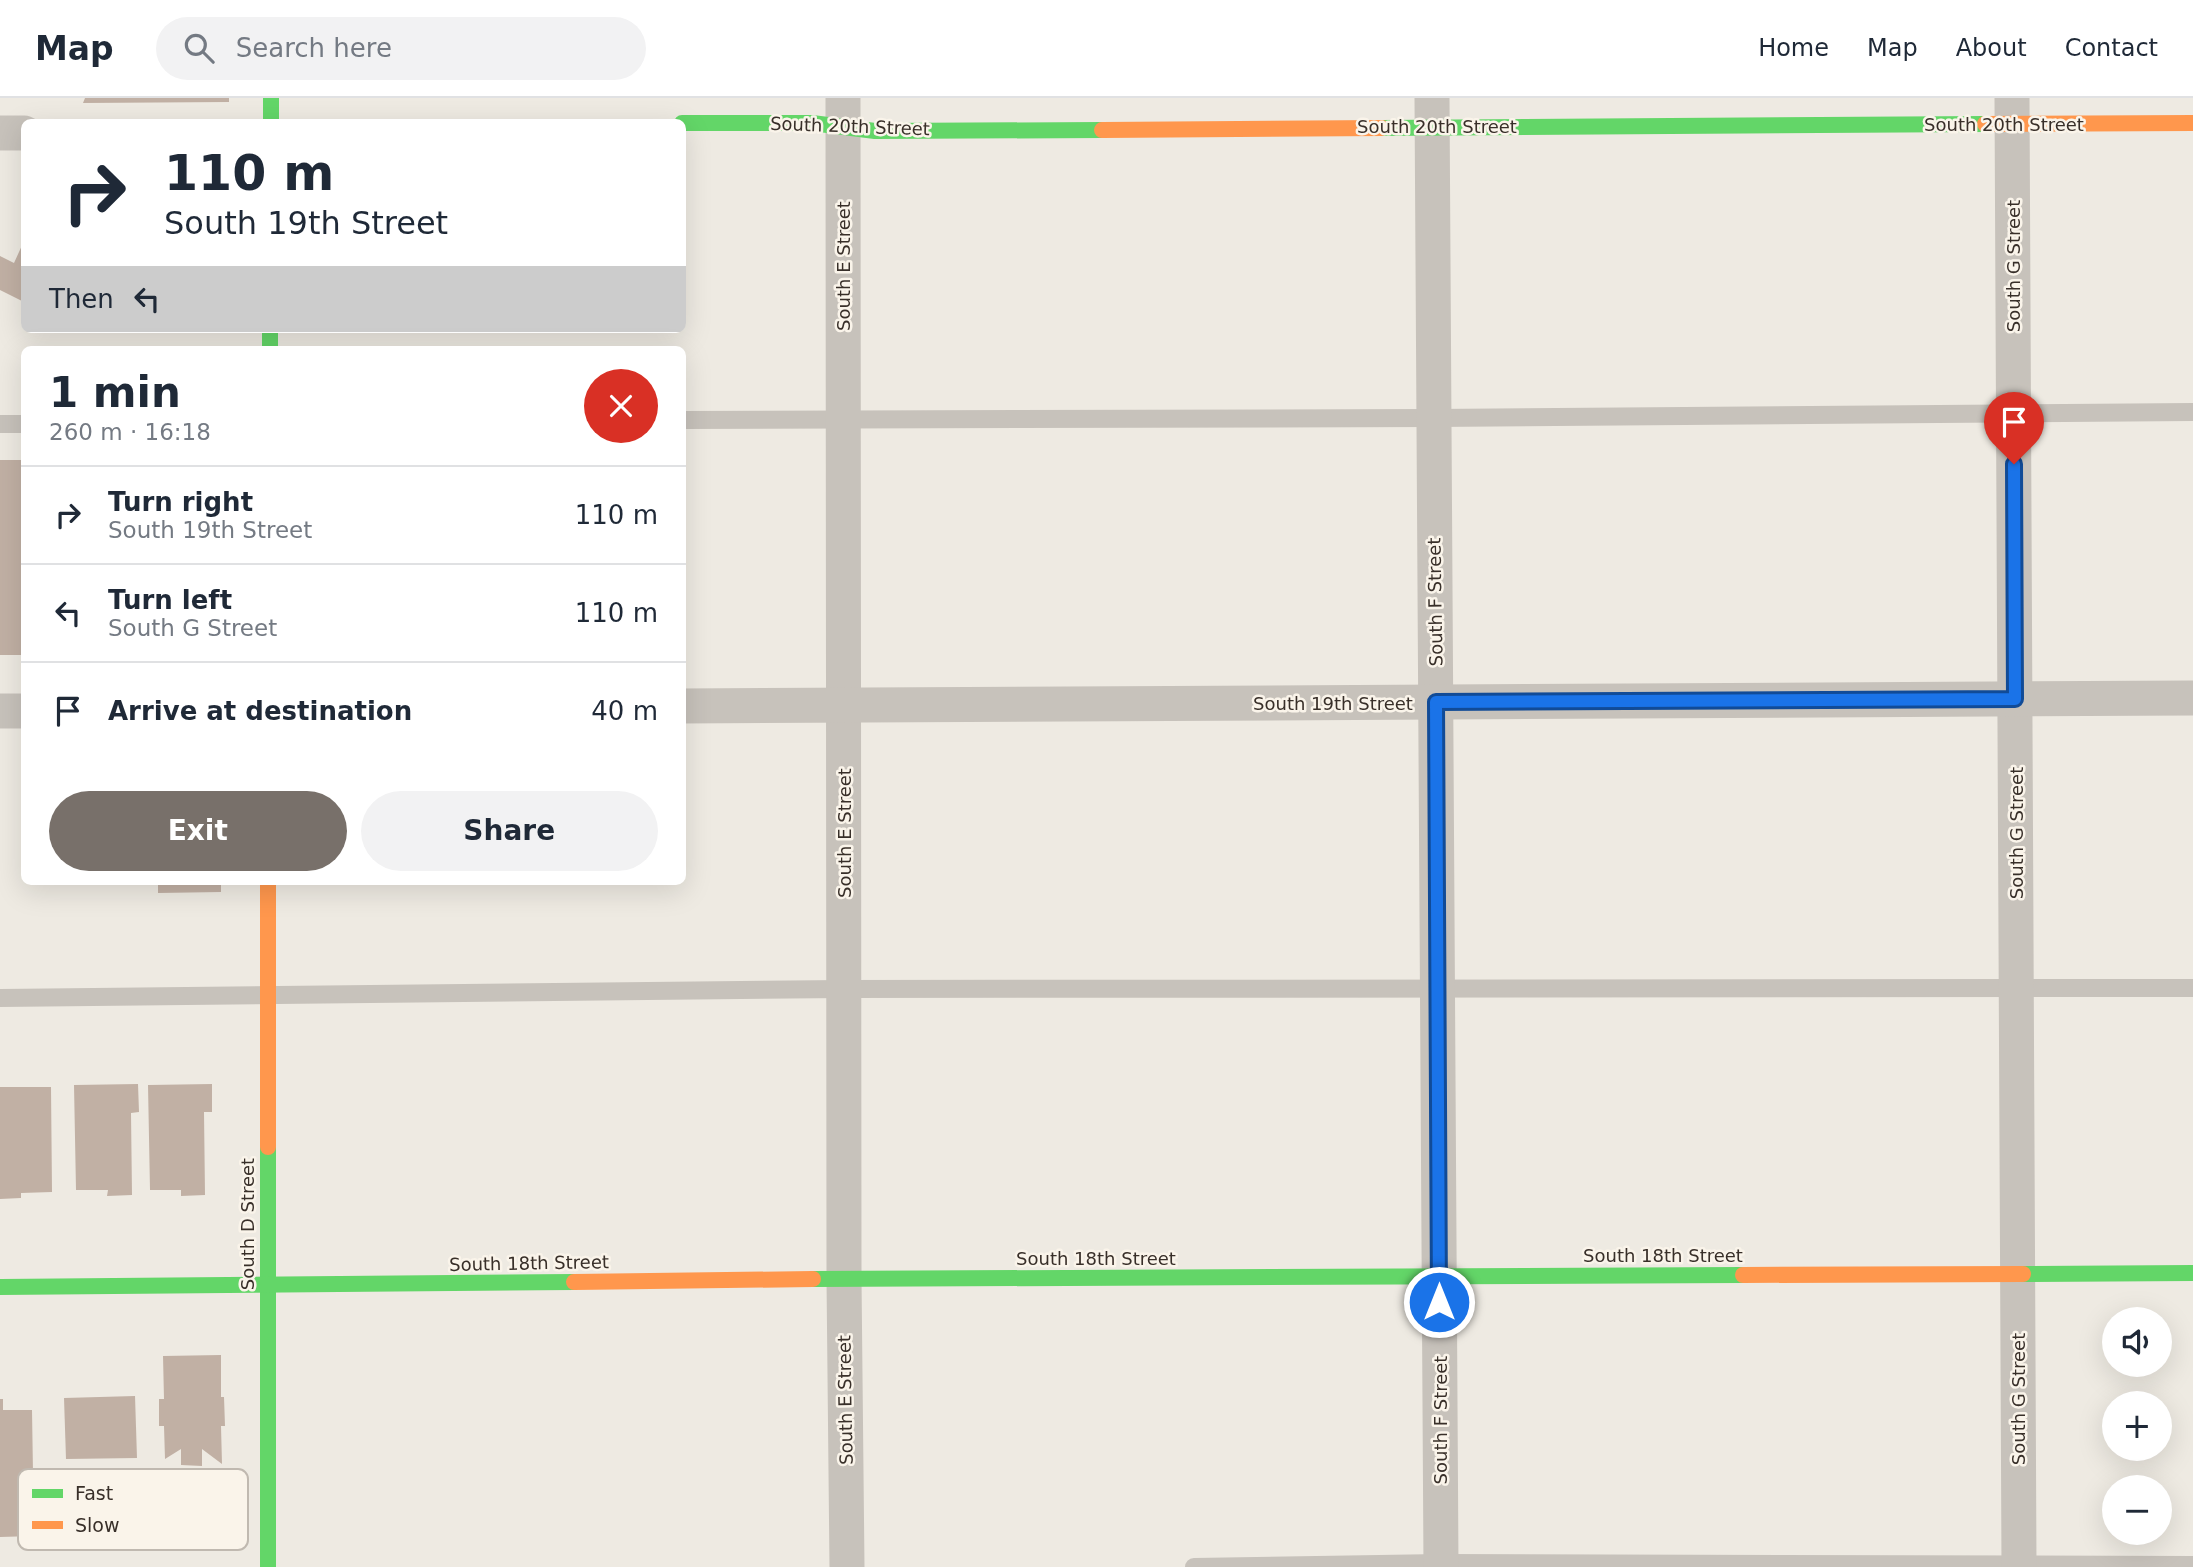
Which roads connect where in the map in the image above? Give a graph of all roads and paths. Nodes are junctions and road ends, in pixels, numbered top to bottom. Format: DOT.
graph roads {
  1 [pos="271,98"];
  2 [pos="2012,111"];
  3 [pos="843,112"];
  4 [pos="1432,112"];
  5 [pos="271,119"];
  6 [pos="686,123"];
  7 [pos="2193,123"];
  8 [pos="0,134"];
  9 [pos="21,134"];
  10 [pos="2013,412"];
  11 [pos="2193,412"];
  12 [pos="1434,418"];
  13 [pos="843,419"];
  14 [pos="686,420"];
  15 [pos="0,424"];
  16 [pos="21,424"];
  17 [pos="2193,698"];
  18 [pos="2015,699"];
  19 [pos="1436,702"];
  20 [pos="844,705"];
  21 [pos="686,706"];
  22 [pos="0,711"];
  23 [pos="21,711"];
  24 [pos="268,885"];
  25 [pos="1438,988"];
  26 [pos="2193,988"];
  27 [pos="844,989"];
  28 [pos="2016,989"];
  29 [pos="267,996"];
  30 [pos="0,998"];
  31 [pos="2018,1273"];
  32 [pos="2193,1273"];
  33 [pos="1439,1276"];
  34 [pos="844,1279"];
  35 [pos="266,1285"];
  36 [pos="0,1287"];
  37 [pos="1441,1565"];
  38 [pos="2019,1565"];
  39 [pos="2193,1565"];
  40 [pos="268,1567"];
  41 [pos="846,1567"];
  42 [pos="1194,1567"];
  1 -- 5 [label="street"];
  2 -- 4 [label="street, South 20th Street"];
  2 -- 7 [label="street, South 20th Street"];
  2 -- 10 [label="street, South G Street"];
  3 -- 4 [label="street, South 20th Street"];
  3 -- 6 [label="street, South 20th Street"];
  3 -- 13 [label="street, South E Street"];
  4 -- 12 [label="street, South F Street"];
  8 -- 9 [label="street"];
  10 -- 11 [label="lane"];
  10 -- 12 [label="lane"];
  10 -- 18 [label="street, South G Street"];
  12 -- 13 [label="lane"];
  12 -- 19 [label="street, South F Street"];
  13 -- 14 [label="lane"];
  13 -- 20 [label="street, South E Street"];
  15 -- 16 [label="lane"];
  17 -- 18 [label="street, South 19th Street"];
  18 -- 19 [label="street, South 19th Street"];
  18 -- 28 [label="street, South G Street"];
  19 -- 20 [label="street, South 19th Street"];
  19 -- 25 [label="street, South F Street"];
  20 -- 21 [label="street, South 19th Street"];
  20 -- 27 [label="street, South E Street"];
  22 -- 23 [label="street"];
  24 -- 29 [label="street, South D Street"];
  25 -- 27 [label="lane"];
  25 -- 28 [label="lane"];
  25 -- 33 [label="street, South F Street"];
  26 -- 28 [label="lane"];
  27 -- 29 [label="lane"];
  27 -- 34 [label="street, South E Street"];
  28 -- 31 [label="street, South G Street"];
  29 -- 30 [label="lane"];
  29 -- 35 [label="street, South D Street"];
  31 -- 32 [label="street, South 18th Street"];
  31 -- 33 [label="street, South 18th Street"];
  31 -- 38 [label="street, South G Street"];
  33 -- 34 [label="street, South 18th Street"];
  33 -- 37 [label="street, South F Street"];
  34 -- 35 [label="street, South 18th Street"];
  34 -- 41 [label="street, South E Street"];
  35 -- 36 [label="street, South 18th Street"];
  35 -- 40 [label="street, South D Street"];
  37 -- 38 [label="lane"];
  37 -- 42 [label="lane"];
  38 -- 39 [label="lane"];
}
